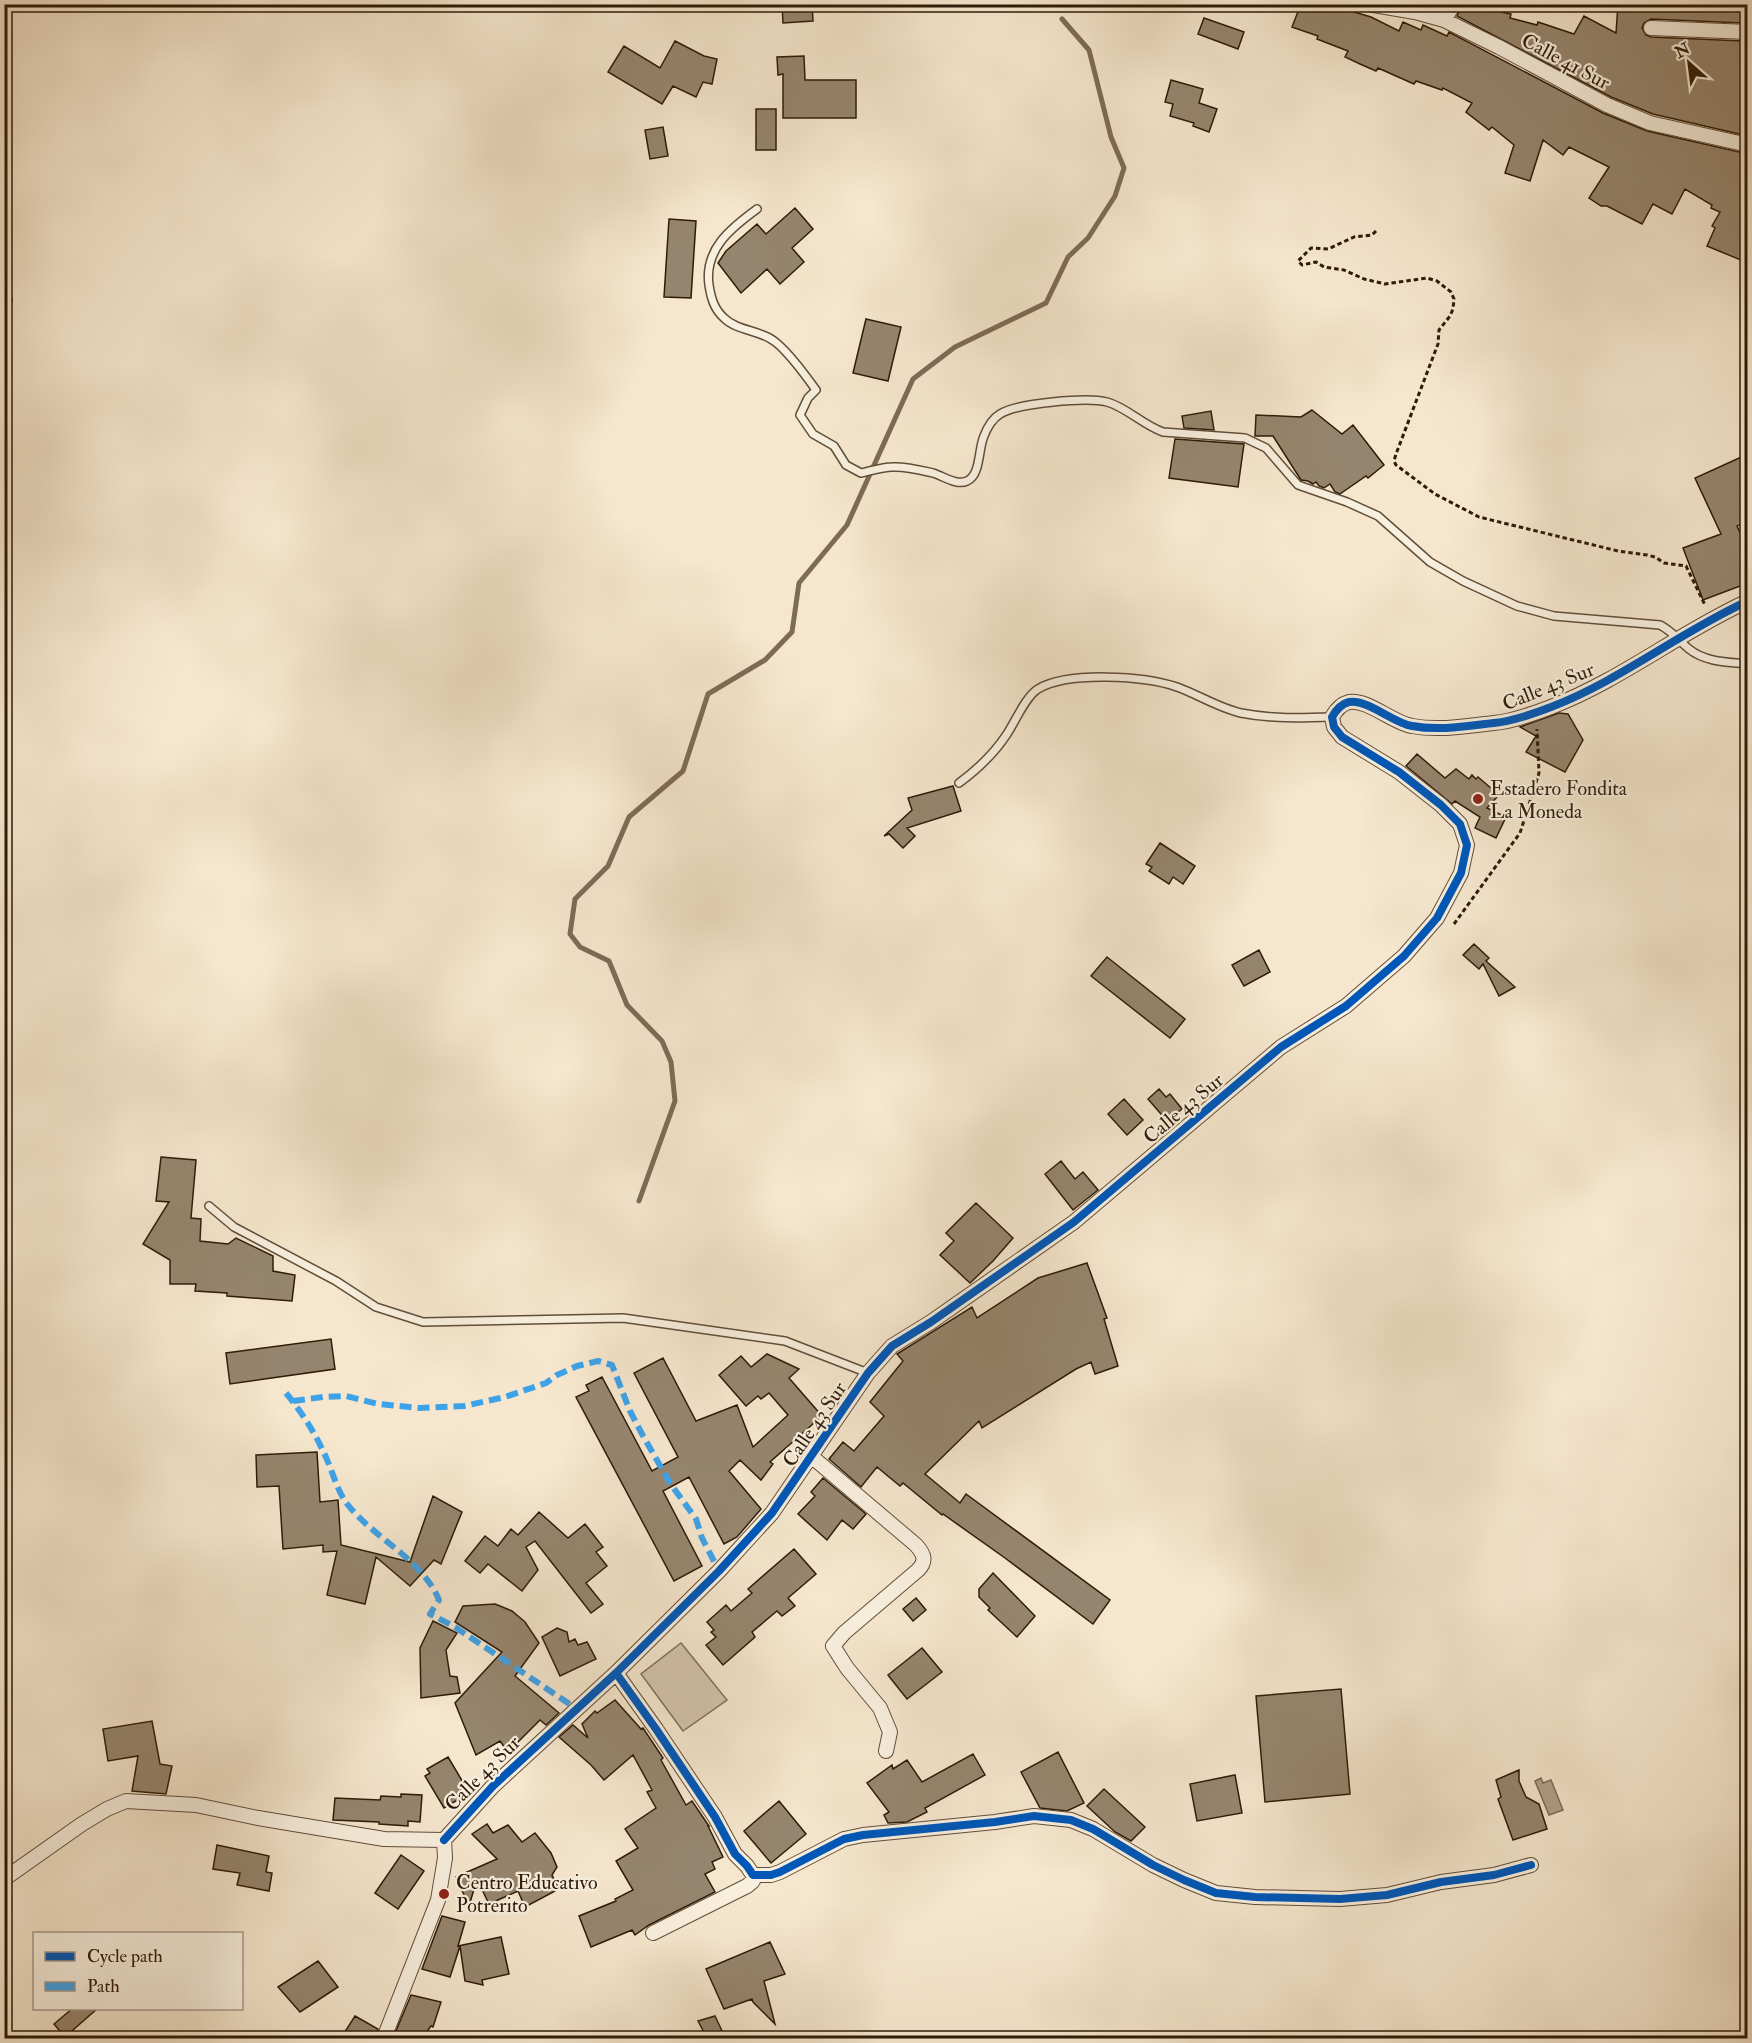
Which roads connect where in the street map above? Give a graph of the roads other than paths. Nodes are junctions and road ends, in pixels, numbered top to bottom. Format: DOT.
graph roads {
  1 [pos="1368,4"];
  2 [pos="1454,4"];
  3 [pos="1444,20"];
  4 [pos="1651,28"];
  5 [pos="1748,32"];
  6 [pos="1748,145"];
  7 [pos="758,209"];
  8 [pos="1748,601"];
  9 [pos="1678,639"];
  10 [pos="1748,664"];
  11 [pos="1332,717"];
  12 [pos="959,783"];
  13 [pos="209,1206"];
  14 [pos="868,1372"];
  15 [pos="811,1456"];
  16 [pos="616,1673"];
  17 [pos="886,1751"];
  18 [pos="444,1840"];
  19 [pos="1531,1865"];
  20 [pos="753,1875"];
  21 [pos="4,1879"];
  22 [pos="653,1933"];
  23 [pos="384,2038"];
  1 -- 3 [label="street, Calle 41 Sur"];
  2 -- 3 [label="street"];
  3 -- 6 [label="street, Calle 41 Sur"];
  4 -- 5 [label="street"];
  7 -- 9 [label="lane"];
  8 -- 9 [label="street, Calle 43 Sur"];
  9 -- 10 [label="lane"];
  9 -- 11 [label="street, Calle 43 Sur"];
  11 -- 12 [label="lane"];
  11 -- 14 [label="street, Calle 43 Sur"];
  13 -- 14 [label="lane"];
  14 -- 15 [label="street, Calle 43 Sur"];
  15 -- 16 [label="street, Calle 43 Sur"];
  15 -- 17 [label="street"];
  16 -- 18 [label="street, Calle 43 Sur"];
  16 -- 20 [label="street"];
  18 -- 21 [label="street"];
  18 -- 23 [label="street"];
  19 -- 20 [label="street"];
  20 -- 22 [label="street"];
}
